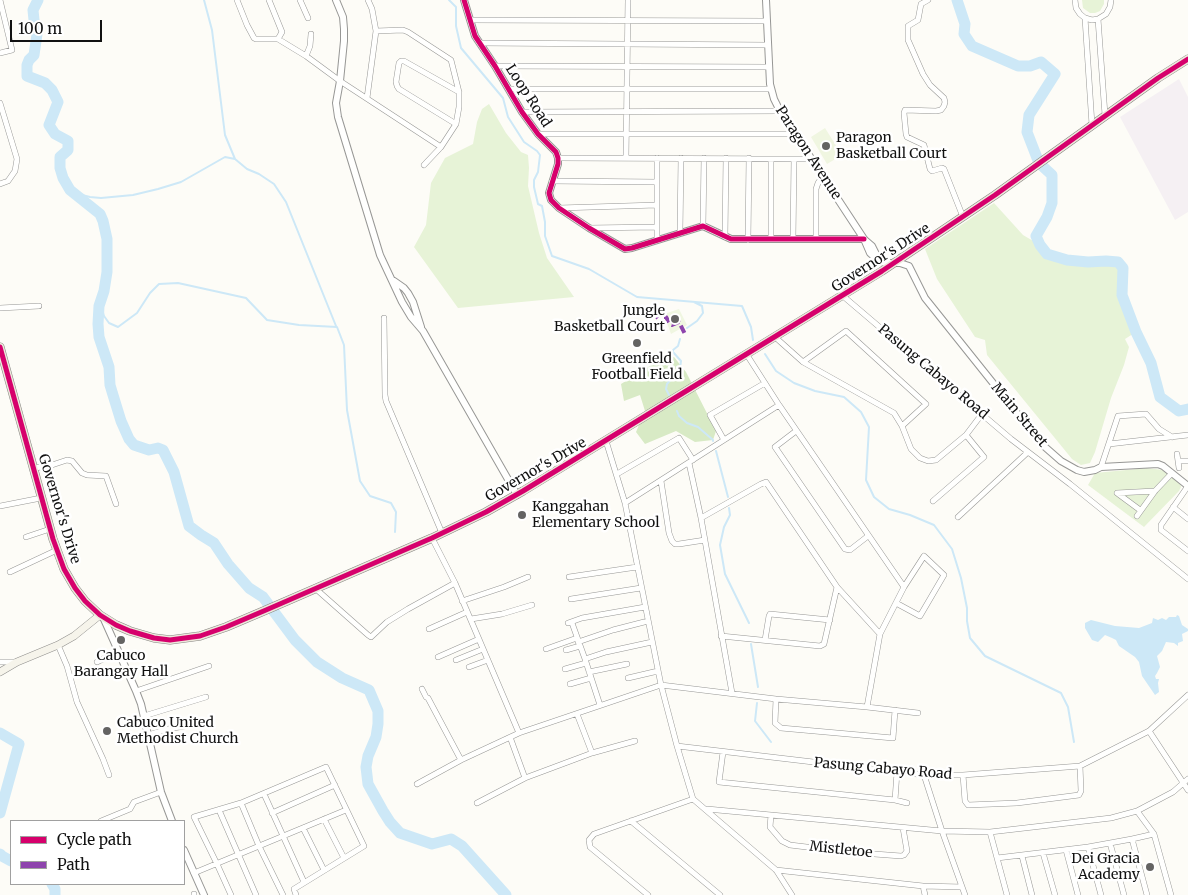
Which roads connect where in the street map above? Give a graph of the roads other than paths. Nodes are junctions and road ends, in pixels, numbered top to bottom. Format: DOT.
graph roads {
  1 [pos="0,0"];
  2 [pos="237,0"];
  3 [pos="269,0"];
  4 [pos="300,0"];
  5 [pos="336,0"];
  6 [pos="368,0"];
  7 [pos="464,0"];
  8 [pos="628,0"];
  9 [pos="766,0"];
  10 [pos="928,0"];
  11 [pos="1075,0"];
  12 [pos="1111,0"];
  13 [pos="308,18"];
  14 [pos="1085,18"];
  15 [pos="1098,19"];
  16 [pos="470,20"];
  17 [pos="627,20"];
  18 [pos="766,21"];
  19 [pos="376,31"];
  20 [pos="312,34"];
  21 [pos="278,39"];
  22 [pos="627,43"];
  23 [pos="480,44"];
  24 [pos="768,45"];
  25 [pos="0,53"];
  26 [pos="306,56"];
  27 [pos="1188,59"];
  28 [pos="495,66"];
  29 [pos="627,67"];
  30 [pos="768,67"];
  31 [pos="340,80"];
  32 [pos="509,89"];
  33 [pos="627,89"];
  34 [pos="770,90"];
  35 [pos="459,92"];
  36 [pos="367,98"];
  37 [pos="0,103"];
  38 [pos="780,111"];
  39 [pos="522,112"];
  40 [pos="627,112"];
  41 [pos="1105,115"];
  42 [pos="456,124"];
  43 [pos="1092,125"];
  44 [pos="8,130"];
  45 [pos="0,133"];
  46 [pos="538,134"];
  47 [pos="627,134"];
  48 [pos="796,134"];
  49 [pos="441,147"];
  50 [pos="558,158"];
  51 [pos="626,158"];
  52 [pos="658,158"];
  53 [pos="681,158"];
  54 [pos="704,158"];
  55 [pos="726,158"];
  56 [pos="749,158"];
  57 [pos="771,159"];
  58 [pos="794,159"];
  59 [pos="811,159"];
  60 [pos="424,165"];
  61 [pos="822,176"];
  62 [pos="552,180"];
  63 [pos="657,182"];
  64 [pos="0,184"];
  65 [pos="657,205"];
  66 [pos="559,208"];
  67 [pos="963,217"];
  68 [pos="703,226"];
  69 [pos="657,227"];
  70 [pos="589,228"];
  71 [pos="680,232"];
  72 [pos="726,237"];
  73 [pos="657,239"];
  74 [pos="793,239"];
  75 [pos="816,239"];
  76 [pos="864,239"];
  77 [pos="748,240"];
  78 [pos="771,240"];
  79 [pos="922,245"];
  80 [pos="879,261"];
  81 [pos="895,263"];
  82 [pos="908,266"];
  83 [pos="879,274"];
  84 [pos="843,296"];
  85 [pos="39,306"];
  86 [pos="0,308"];
  87 [pos="384,318"];
  88 [pos="775,337"];
  89 [pos="0,347"];
  90 [pos="747,355"];
  91 [pos="802,362"];
  92 [pos="764,382"];
  93 [pos="779,406"];
  94 [pos="982,414"];
  95 [pos="902,426"];
  96 [pos="796,431"];
  97 [pos="966,435"];
  98 [pos="1188,435"];
  99 [pos="1172,436"];
  100 [pos="724,440"];
  101 [pos="606,441"];
  102 [pos="1109,444"];
  103 [pos="1028,452"];
  104 [pos="1177,454"];
  105 [pos="1188,461"];
  106 [pos="691,462"];
  107 [pos="1178,462"];
  108 [pos="1101,467"];
  109 [pos="34,468"];
  110 [pos="1179,468"];
  111 [pos="1172,473"];
  112 [pos="617,474"];
  113 [pos="661,481"];
  114 [pos="1188,486"];
  115 [pos="1156,491"];
  116 [pos="517,495"];
  117 [pos="41,498"];
  118 [pos="933,501"];
  119 [pos="625,503"];
  120 [pos="116,504"];
  121 [pos="0,506"];
  122 [pos="1173,507"];
  123 [pos="1140,510"];
  124 [pos="1137,516"];
  125 [pos="958,517"];
  126 [pos="701,518"];
  127 [pos="1188,519"];
  128 [pos="50,529"];
  129 [pos="442,534"];
  130 [pos="868,536"];
  131 [pos="26,537"];
  132 [pos="432,538"];
  133 [pos="705,540"];
  134 [pos="57,550"];
  135 [pos="1188,550"];
  136 [pos="637,567"];
  137 [pos="10,572"];
  138 [pos="528,577"];
  139 [pos="569,577"];
  140 [pos="1188,579"];
  141 [pos="455,583"];
  142 [pos="837,587"];
  143 [pos="904,587"];
  144 [pos="316,588"];
  145 [pos="641,588"];
  146 [pos="571,599"];
  147 [pos="462,601"];
  148 [pos="896,603"];
  149 [pos="532,606"];
  150 [pos="645,607"];
  151 [pos="467,612"];
  152 [pos="102,616"];
  153 [pos="471,619"];
  154 [pos="830,620"];
  155 [pos="648,621"];
  156 [pos="429,629"];
  157 [pos="880,634"];
  158 [pos="721,636"];
  159 [pos="479,640"];
  160 [pos="765,640"];
  161 [pos="578,642"];
  162 [pos="652,642"];
  163 [pos="58,645"];
  164 [pos="483,649"];
  165 [pos="546,649"];
  166 [pos="566,650"];
  167 [pos="119,651"];
  168 [pos="438,657"];
  169 [pos="456,660"];
  170 [pos="488,660"];
  171 [pos="586,661"];
  172 [pos="0,662"];
  173 [pos="17,662"];
  174 [pos="97,662"];
  175 [pos="627,664"];
  176 [pos="209,666"];
  177 [pos="469,667"];
  178 [pos="565,669"];
  179 [pos="658,671"];
  180 [pos="0,672"];
  181 [pos="589,672"];
  182 [pos="591,678"];
  183 [pos="628,678"];
  184 [pos="570,684"];
  185 [pos="661,685"];
  186 [pos="422,689"];
  187 [pos="136,691"];
  188 [pos="732,693"];
  189 [pos="1188,695"];
  190 [pos="206,697"];
  191 [pos="776,699"];
  192 [pos="600,705"];
  193 [pos="867,707"];
  194 [pos="895,710"];
  195 [pos="918,713"];
  196 [pos="577,714"];
  197 [pos="144,716"];
  198 [pos="191,725"];
  199 [pos="1149,731"];
  200 [pos="519,733"];
  201 [pos="148,735"];
  202 [pos="510,737"];
  203 [pos="635,741"];
  204 [pos="677,746"];
  205 [pos="723,752"];
  206 [pos="592,753"];
  207 [pos="461,760"];
  208 [pos="1080,766"];
  209 [pos="897,772"];
  210 [pos="109,775"];
  211 [pos="924,775"];
  212 [pos="963,775"];
  213 [pos="525,778"];
  214 [pos="1186,781"];
  215 [pos="417,784"];
  216 [pos="335,785"];
  217 [pos="1188,790"];
  218 [pos="161,792"];
  219 [pos="264,794"];
  220 [pos="693,799"];
  221 [pos="895,800"];
  222 [pos="241,803"];
  223 [pos="477,803"];
  224 [pos="907,803"];
  225 [pos="706,809"];
  226 [pos="219,810"];
  227 [pos="346,810"];
  228 [pos="1136,811"];
  229 [pos="272,813"];
  230 [pos="771,815"];
  231 [pos="324,819"];
  232 [pos="103,820"];
  233 [pos="172,820"];
  234 [pos="631,821"];
  235 [pos="302,828"];
  236 [pos="903,828"];
  237 [pos="942,831"];
  238 [pos="990,832"];
  239 [pos="1154,834"];
  240 [pos="282,836"];
  241 [pos="1132,840"];
  242 [pos="1110,843"];
  243 [pos="259,846"];
  244 [pos="1088,847"];
  245 [pos="1066,850"];
  246 [pos="185,852"];
  247 [pos="1043,853"];
  248 [pos="238,855"];
  249 [pos="1022,856"];
  250 [pos="344,858"];
  251 [pos="997,858"];
  252 [pos="217,864"];
  253 [pos="324,870"];
  254 [pos="776,870"];
  255 [pos="194,873"];
  256 [pos="304,882"];
  257 [pos="923,886"];
  258 [pos="962,887"];
  259 [pos="295,892"];
  260 [pos="204,895"];
  261 [pos="231,895"];
  262 [pos="256,895"];
  263 [pos="282,895"];
  264 [pos="648,895"];
  265 [pos="720,895"];
  266 [pos="792,895"];
  267 [pos="925,895"];
  268 [pos="965,895"];
  269 [pos="1007,895"];
  270 [pos="1032,895"];
  271 [pos="1055,895"];
  272 [pos="1078,895"];
  273 [pos="1101,895"];
  274 [pos="1124,895"];
  275 [pos="1147,895"];
  276 [pos="1170,895"];
  1 -- 25 [label="street"];
  2 -- 21 [label="street"];
  3 -- 21 [label="street"];
  4 -- 13 [label="street"];
  5 -- 31 [label="street"];
  6 -- 19 [label="street"];
  7 -- 16 [label="street, Loop Road"];
  8 -- 17 [label="street"];
  9 -- 18 [label="street, Paragon Avenue"];
  10 -- 67 [label="street"];
  11 -- 14 [label="street"];
  12 -- 15 [label="street"];
  14 -- 15 [label="street"];
  14 -- 43 [label="street"];
  15 -- 41 [label="street"];
  16 -- 17 [label="street"];
  16 -- 23 [label="street, Loop Road"];
  17 -- 18 [label="street"];
  17 -- 22 [label="street"];
  18 -- 24 [label="street, Paragon Avenue"];
  19 -- 35 [label="street"];
  19 -- 36 [label="street"];
  20 -- 26 [label="street"];
  21 -- 26 [label="street"];
  22 -- 23 [label="street"];
  22 -- 24 [label="street"];
  22 -- 29 [label="street"];
  23 -- 28 [label="street, Loop Road"];
  24 -- 30 [label="street, Paragon Avenue"];
  26 -- 31 [label="street"];
  27 -- 41 [label="main road, Governor's Drive"];
  28 -- 29 [label="street"];
  28 -- 32 [label="street, Loop Road"];
  29 -- 30 [label="street"];
  29 -- 33 [label="street"];
  30 -- 34 [label="street, Paragon Avenue"];
  31 -- 36 [label="street"];
  31 -- 116 [label="street"];
  32 -- 33 [label="street"];
  32 -- 39 [label="street, Loop Road"];
  33 -- 34 [label="street"];
  33 -- 40 [label="street"];
  34 -- 38 [label="street, Paragon Avenue"];
  35 -- 42 [label="street"];
  35 -- 42 [label="street"];
  36 -- 49 [label="street"];
  37 -- 44 [label="street"];
  38 -- 40 [label="street"];
  38 -- 48 [label="street, Paragon Avenue"];
  39 -- 40 [label="street"];
  39 -- 46 [label="street, Loop Road"];
  40 -- 47 [label="street"];
  41 -- 43 [label="main road, Governor's Drive"];
  42 -- 49 [label="street"];
  43 -- 67 [label="main road, Governor's Drive"];
  44 -- 45 [label="street"];
  44 -- 64 [label="street"];
  46 -- 47 [label="street"];
  46 -- 50 [label="street, Loop Road"];
  47 -- 48 [label="street"];
  47 -- 51 [label="street"];
  48 -- 59 [label="street, Paragon Avenue"];
  49 -- 60 [label="street"];
  50 -- 51 [label="street"];
  50 -- 62 [label="street"];
  51 -- 52 [label="street"];
  52 -- 53 [label="street"];
  52 -- 63 [label="street"];
  53 -- 54 [label="street"];
  53 -- 71 [label="street"];
  54 -- 55 [label="street"];
  54 -- 68 [label="street"];
  55 -- 56 [label="street"];
  55 -- 72 [label="street"];
  56 -- 57 [label="street"];
  56 -- 77 [label="street"];
  57 -- 58 [label="street"];
  57 -- 78 [label="street"];
  58 -- 59 [label="street"];
  58 -- 74 [label="street"];
  59 -- 61 [label="street, Paragon Avenue"];
  61 -- 75 [label="street"];
  61 -- 76 [label="street, Paragon Avenue"];
  62 -- 63 [label="street"];
  62 -- 66 [label="street"];
  63 -- 65 [label="street"];
  65 -- 66 [label="street"];
  65 -- 69 [label="street"];
  66 -- 70 [label="street"];
  67 -- 79 [label="main road, Governor's Drive"];
  68 -- 71 [label="street"];
  68 -- 72 [label="street"];
  69 -- 70 [label="street"];
  69 -- 73 [label="street"];
  70 -- 73 [label="street"];
  71 -- 73 [label="street"];
  72 -- 77 [label="street"];
  74 -- 75 [label="street"];
  74 -- 78 [label="street"];
  75 -- 76 [label="street"];
  76 -- 80 [label="street, Paragon Avenue"];
  77 -- 78 [label="street"];
  79 -- 81 [label="main road, Governor's Drive"];
  79 -- 82 [label="street"];
  80 -- 81 [label="street"];
  80 -- 83 [label="street"];
  81 -- 82 [label="street"];
  81 -- 83 [label="main road, Governor's Drive"];
  82 -- 108 [label="street, Main Street"];
  83 -- 84 [label="main road, Governor's Drive"];
  84 -- 88 [label="main road, Governor's Drive"];
  84 -- 94 [label="street, Pasung Cabayo Road"];
  85 -- 86 [label="street"];
  87 -- 129 [label="street"];
  88 -- 90 [label="main road, Governor's Drive"];
  88 -- 91 [label="street"];
  89 -- 109 [label="main road, Governor's Drive"];
  90 -- 92 [label="street"];
  90 -- 101 [label="main road, Governor's Drive"];
  91 -- 95 [label="street"];
  91 -- 95 [label="street"];
  92 -- 93 [label="street"];
  92 -- 100 [label="street"];
  93 -- 96 [label="street"];
  93 -- 100 [label="street"];
  94 -- 97 [label="street"];
  94 -- 103 [label="street, Pasung Cabayo Road"];
  95 -- 97 [label="street"];
  96 -- 130 [label="street"];
  96 -- 130 [label="street"];
  97 -- 118 [label="street"];
  98 -- 99 [label="street"];
  99 -- 102 [label="street"];
  99 -- 102 [label="street"];
  100 -- 106 [label="street"];
  101 -- 112 [label="street"];
  101 -- 116 [label="main road, Governor's Drive"];
  102 -- 108 [label="street"];
  103 -- 125 [label="street"];
  103 -- 140 [label="street, Pasung Cabayo Road"];
  104 -- 107 [label="street"];
  105 -- 107 [label="street"];
  106 -- 112 [label="street"];
  106 -- 113 [label="street"];
  106 -- 126 [label="street"];
  107 -- 110 [label="street"];
  108 -- 111 [label="street, Main Street"];
  109 -- 117 [label="main road, Governor's Drive"];
  109 -- 120 [label="street"];
  111 -- 114 [label="street, Main Street"];
  111 -- 115 [label="street"];
  112 -- 119 [label="street"];
  113 -- 119 [label="street"];
  113 -- 133 [label="street"];
  114 -- 122 [label="street"];
  115 -- 123 [label="street"];
  115 -- 123 [label="street"];
  116 -- 129 [label="main road, Governor's Drive"];
  117 -- 121 [label="street"];
  117 -- 128 [label="main road, Governor's Drive"];
  119 -- 136 [label="street"];
  122 -- 127 [label="street"];
  122 -- 135 [label="street"];
  123 -- 124 [label="street"];
  126 -- 133 [label="street"];
  126 -- 142 [label="street"];
  128 -- 131 [label="street"];
  128 -- 134 [label="main road, Governor's Drive"];
  129 -- 132 [label="main road, Governor's Drive"];
  130 -- 143 [label="street"];
  132 -- 141 [label="street"];
  132 -- 144 [label="main road, Governor's Drive"];
  133 -- 158 [label="street"];
  134 -- 137 [label="street"];
  134 -- 152 [label="main road, Governor's Drive"];
  136 -- 139 [label="street"];
  136 -- 145 [label="street"];
  138 -- 147 [label="street"];
  141 -- 144 [label="street"];
  141 -- 147 [label="street"];
  142 -- 154 [label="street"];
  142 -- 157 [label="street"];
  143 -- 148 [label="street"];
  143 -- 148 [label="street"];
  144 -- 152 [label="main road, Governor's Drive"];
  145 -- 146 [label="street"];
  145 -- 150 [label="street"];
  147 -- 151 [label="street"];
  148 -- 157 [label="street"];
  149 -- 153 [label="street"];
  150 -- 155 [label="street"];
  150 -- 161 [label="street"];
  151 -- 153 [label="street"];
  151 -- 156 [label="street"];
  152 -- 163 [label="main road"];
  152 -- 167 [label="street"];
  153 -- 159 [label="street"];
  154 -- 160 [label="street"];
  154 -- 160 [label="street"];
  155 -- 161 [label="street"];
  155 -- 162 [label="street"];
  157 -- 193 [label="street"];
  158 -- 160 [label="street"];
  158 -- 188 [label="street"];
  159 -- 164 [label="street"];
  159 -- 168 [label="street"];
  161 -- 165 [label="street"];
  161 -- 166 [label="street"];
  161 -- 171 [label="street"];
  162 -- 171 [label="street"];
  162 -- 179 [label="street"];
  163 -- 173 [label="main road"];
  163 -- 210 [label="street"];
  164 -- 169 [label="street"];
  164 -- 170 [label="street"];
  167 -- 174 [label="street"];
  167 -- 187 [label="street"];
  170 -- 177 [label="street"];
  170 -- 200 [label="street"];
  171 -- 178 [label="street"];
  171 -- 181 [label="street"];
  172 -- 173 [label="street"];
  173 -- 180 [label="main road"];
  175 -- 181 [label="street"];
  176 -- 187 [label="street"];
  179 -- 183 [label="street"];
  179 -- 185 [label="street"];
  181 -- 182 [label="street"];
  182 -- 184 [label="street"];
  182 -- 192 [label="street"];
  185 -- 188 [label="street"];
  185 -- 192 [label="street"];
  185 -- 204 [label="street"];
  186 -- 207 [label="street"];
  187 -- 197 [label="street"];
  188 -- 191 [label="street"];
  189 -- 199 [label="street, Pasung Cabayo Road"];
  190 -- 197 [label="street"];
  191 -- 193 [label="street"];
  191 -- 194 [label="street"];
  192 -- 196 [label="street"];
  193 -- 194 [label="street"];
  194 -- 195 [label="street"];
  196 -- 200 [label="street"];
  196 -- 206 [label="street"];
  197 -- 201 [label="street"];
  198 -- 201 [label="street"];
  199 -- 208 [label="street, Pasung Cabayo Road"];
  199 -- 214 [label="street"];
  200 -- 202 [label="street"];
  201 -- 218 [label="street"];
  202 -- 207 [label="street"];
  202 -- 213 [label="street"];
  203 -- 206 [label="street"];
  204 -- 205 [label="street, Pasung Cabayo Road"];
  204 -- 220 [label="street"];
  205 -- 209 [label="street, Pasung Cabayo Road"];
  205 -- 221 [label="street"];
  206 -- 213 [label="street"];
  207 -- 215 [label="street"];
  208 -- 212 [label="street, Pasung Cabayo Road"];
  208 -- 212 [label="street"];
  209 -- 211 [label="street, Pasung Cabayo Road"];
  209 -- 221 [label="street"];
  211 -- 212 [label="street, Pasung Cabayo Road"];
  211 -- 237 [label="street"];
  213 -- 223 [label="street"];
  214 -- 217 [label="street"];
  214 -- 228 [label="street"];
  216 -- 219 [label="street"];
  216 -- 227 [label="street"];
  216 -- 229 [label="street"];
  218 -- 232 [label="street"];
  218 -- 233 [label="street"];
  219 -- 222 [label="street"];
  219 -- 229 [label="street"];
  220 -- 225 [label="street"];
  220 -- 234 [label="street"];
  221 -- 224 [label="street"];
  222 -- 226 [label="street"];
  222 -- 243 [label="street"];
  225 -- 230 [label="street"];
  225 -- 254 [label="street"];
  226 -- 248 [label="street"];
  226 -- 252 [label="street"];
  227 -- 231 [label="street"];
  227 -- 250 [label="street"];
  228 -- 238 [label="street"];
  228 -- 239 [label="street"];
  229 -- 240 [label="street"];
  230 -- 236 [label="street"];
  230 -- 236 [label="street, Mistletoe"];
  231 -- 235 [label="street"];
  231 -- 250 [label="street"];
  234 -- 264 [label="street"];
  234 -- 265 [label="street"];
  235 -- 240 [label="street"];
  235 -- 253 [label="street"];
  236 -- 237 [label="street"];
  237 -- 238 [label="street"];
  237 -- 258 [label="street"];
  238 -- 251 [label="street"];
  239 -- 241 [label="street"];
  239 -- 276 [label="street"];
  240 -- 243 [label="street"];
  240 -- 256 [label="street"];
  241 -- 242 [label="street"];
  241 -- 275 [label="street"];
  242 -- 244 [label="street"];
  242 -- 274 [label="street"];
  243 -- 248 [label="street"];
  243 -- 263 [label="street"];
  244 -- 245 [label="street"];
  244 -- 273 [label="street"];
  245 -- 247 [label="street"];
  245 -- 272 [label="street"];
  246 -- 255 [label="street"];
  247 -- 249 [label="street"];
  247 -- 271 [label="street"];
  248 -- 252 [label="street"];
  248 -- 262 [label="street"];
  249 -- 251 [label="street"];
  249 -- 270 [label="street"];
  250 -- 253 [label="street"];
  251 -- 269 [label="street"];
  252 -- 255 [label="street"];
  252 -- 261 [label="street"];
  253 -- 256 [label="street"];
  254 -- 257 [label="street"];
  254 -- 266 [label="street"];
  255 -- 260 [label="street"];
  256 -- 259 [label="street"];
  257 -- 258 [label="street"];
  257 -- 267 [label="street"];
  258 -- 268 [label="street"];
  259 -- 263 [label="street"];
}
